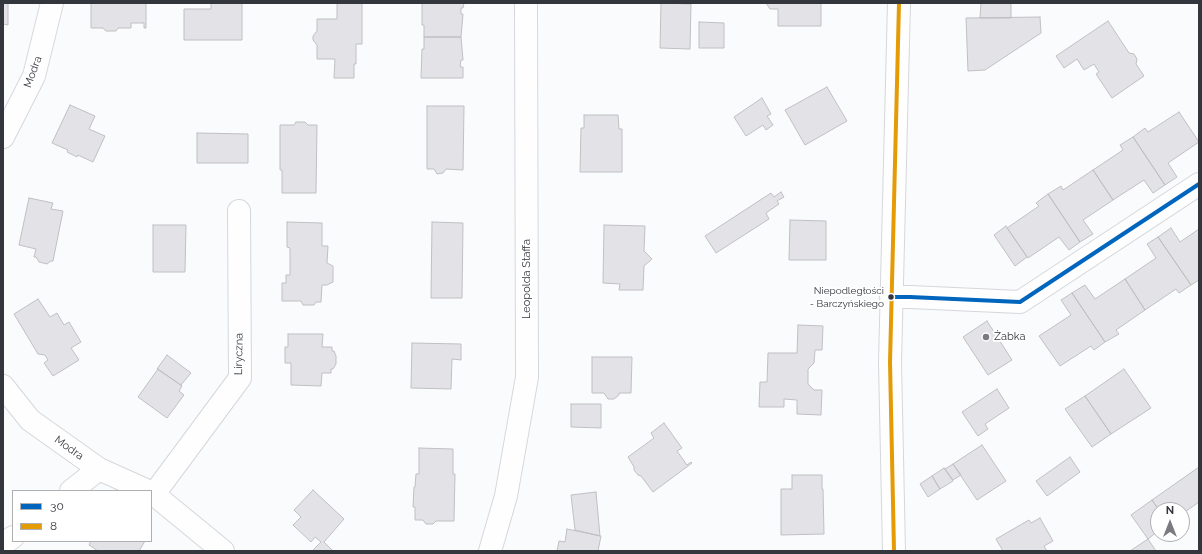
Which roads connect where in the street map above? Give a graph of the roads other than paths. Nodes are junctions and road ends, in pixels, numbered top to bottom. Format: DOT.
graph roads {
  1 [pos="52,3"];
  2 [pos="526,3"];
  3 [pos="899,3"];
  4 [pos="3,137"];
  5 [pos="1199,184"];
  6 [pos="239,211"];
  7 [pos="891,298"];
  8 [pos="3,386"];
  9 [pos="99,469"];
  10 [pos="72,490"];
  11 [pos="146,490"];
  12 [pos="152,491"];
  13 [pos="152,493"];
  14 [pos="12,538"];
  15 [pos="3,544"];
  16 [pos="223,551"];
  17 [pos="490,551"];
  18 [pos="894,551"];
  1 -- 4 [label="street, Modra"];
  2 -- 17 [label="street, Leopolda Staffa"];
  3 -- 7 [label="street"];
  5 -- 7 [label="street"];
  6 -- 12 [label="street, Liryczna"];
  7 -- 18 [label="street"];
  8 -- 9 [label="street, Modra"];
  9 -- 10 [label="street"];
  9 -- 11 [label="street, Modra"];
  13 -- 16 [label="street, Modra"];
  14 -- 15 [label="street"];
}
